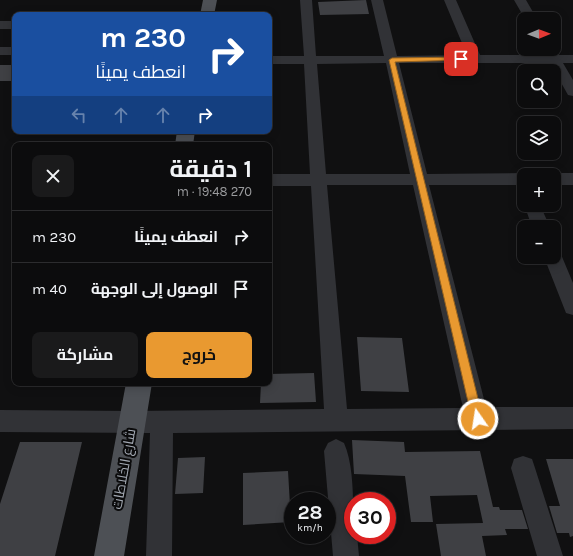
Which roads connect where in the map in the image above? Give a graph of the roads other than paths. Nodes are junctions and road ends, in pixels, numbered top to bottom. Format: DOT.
graph roads {
  1 [pos="210,0"];
  2 [pos="306,0"];
  3 [pos="378,0"];
  4 [pos="450,0"];
  5 [pos="520,0"];
  6 [pos="208,12"];
  7 [pos="527,12"];
  8 [pos="0,25"];
  9 [pos="12,26"];
  10 [pos="0,51"];
  11 [pos="12,51"];
  12 [pos="520,56"];
  13 [pos="552,56"];
  14 [pos="560,56"];
  15 [pos="474,59"];
  16 [pos="573,59"];
  17 [pos="272,60"];
  18 [pos="310,60"];
  19 [pos="392,60"];
  20 [pos="573,92"];
  21 [pos="420,179"];
  22 [pos="561,179"];
  23 [pos="573,179"];
  24 [pos="272,180"];
  25 [pos="319,180"];
  26 [pos="517,180"];
  27 [pos="556,264"];
  28 [pos="573,307"];
  29 [pos="138,386"];
  30 [pos="573,418"];
  31 [pos="478,419"];
  32 [pos="336,420"];
  33 [pos="0,421"];
  34 [pos="132,422"];
  35 [pos="162,422"];
  36 [pos="336,451"];
  37 [pos="523,468"];
  38 [pos="109,556"];
  39 [pos="160,556"];
  40 [pos="346,556"];
  41 [pos="550,556"];
  1 -- 6 [label="main road"];
  2 -- 18 [label="street"];
  3 -- 19 [label="street"];
  4 -- 15 [label="street"];
  5 -- 7 [label="street"];
  8 -- 9 [label="street"];
  10 -- 11 [label="street"];
  12 -- 15 [label="street"];
  13 -- 20 [label="street"];
  14 -- 16 [label="street"];
  15 -- 19 [label="street"];
  17 -- 18 [label="street"];
  18 -- 19 [label="street"];
  18 -- 25 [label="street"];
  19 -- 21 [label="street"];
  21 -- 25 [label="street"];
  21 -- 26 [label="street"];
  21 -- 31 [label="street"];
  22 -- 23 [label="street"];
  24 -- 25 [label="street"];
  25 -- 32 [label="street"];
  27 -- 28 [label="street"];
  29 -- 34 [label="main road, شارع الخلاطات"];
  30 -- 31 [label="street"];
  31 -- 32 [label="street"];
  32 -- 35 [label="street"];
  33 -- 34 [label="street"];
  34 -- 35 [label="street"];
  34 -- 38 [label="main road, شارع الخلاطات"];
  35 -- 39 [label="street"];
  36 -- 40 [label="street"];
  37 -- 41 [label="street"];
}
